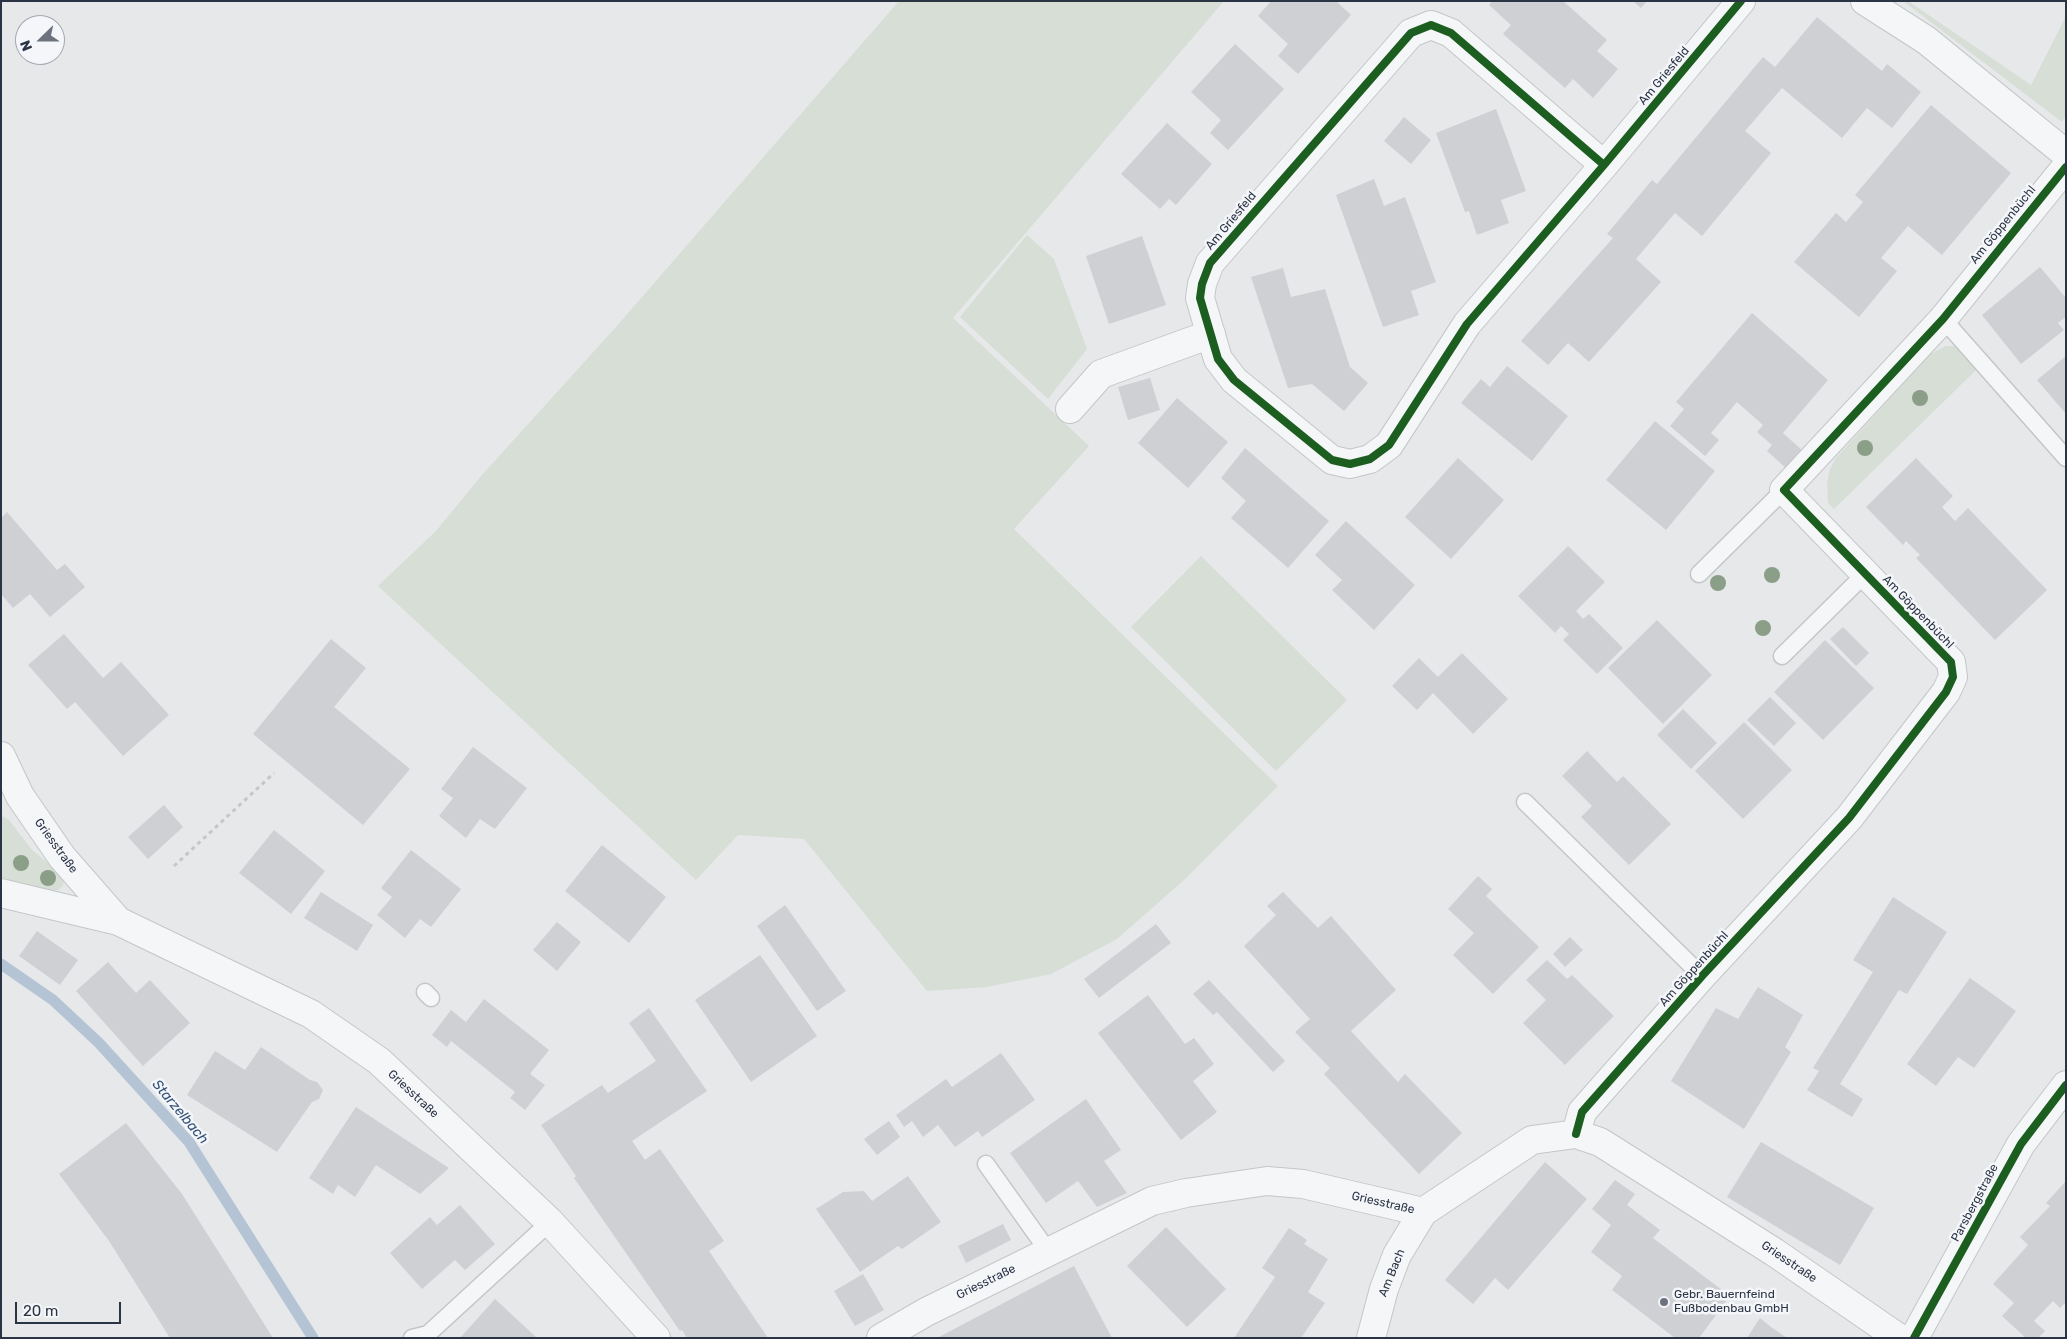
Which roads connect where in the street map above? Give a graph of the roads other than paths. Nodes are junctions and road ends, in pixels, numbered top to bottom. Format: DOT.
graph roads {
  1 [pos="1741,1"];
  2 [pos="1865,1"];
  3 [pos="2066,154"];
  4 [pos="1604,165"];
  5 [pos="2066,167"];
  6 [pos="1943,319"];
  7 [pos="1210,334"];
  8 [pos="1070,409"];
  9 [pos="2066,458"];
  10 [pos="1784,490"];
  11 [pos="1699,574"];
  12 [pos="1866,574"];
  13 [pos="1782,656"];
  14 [pos="2,762"];
  15 [pos="1525,802"];
  16 [pos="1,893"];
  17 [pos="118,922"];
  18 [pos="1702,976"];
  19 [pos="2066,1085"];
  20 [pos="1576,1134"];
  21 [pos="986,1164"];
  22 [pos="1423,1212"];
  23 [pos="550,1222"];
  24 [pos="1048,1251"];
  25 [pos="412,1338"];
  26 [pos="656,1338"];
  27 [pos="881,1338"];
  28 [pos="1371,1338"];
  29 [pos="1899,1338"];
  30 [pos="1914,1338"];
  1 -- 4 [label="street, Am Griesfeld"];
  2 -- 3 [label="street"];
  4 -- 7 [label="street, Am Griesfeld"];
  4 -- 7 [label="street, Am Griesfeld"];
  5 -- 6 [label="street, Am Göppenbüchl"];
  6 -- 9 [label="lane"];
  6 -- 10 [label="street, Am Göppenbüchl"];
  7 -- 8 [label="street"];
  10 -- 11 [label="lane"];
  10 -- 12 [label="street, Am Göppenbüchl"];
  12 -- 13 [label="lane"];
  12 -- 18 [label="street, Am Göppenbüchl"];
  14 -- 17 [label="street, Griesstraße"];
  15 -- 18 [label="lane"];
  16 -- 17 [label="street, Griesstraße"];
  17 -- 23 [label="street, Griesstraße"];
  18 -- 20 [label="street, Am Göppenbüchl"];
  19 -- 30 [label="street, Parsbergstraße"];
  20 -- 22 [label="street, Griesstraße"];
  20 -- 29 [label="street, Griesstraße"];
  21 -- 24 [label="lane"];
  22 -- 24 [label="street, Griesstraße"];
  22 -- 28 [label="street, Am Bach"];
  23 -- 25 [label="lane"];
  23 -- 26 [label="street, Griesstraße"];
  24 -- 27 [label="street, Griesstraße"];
}
